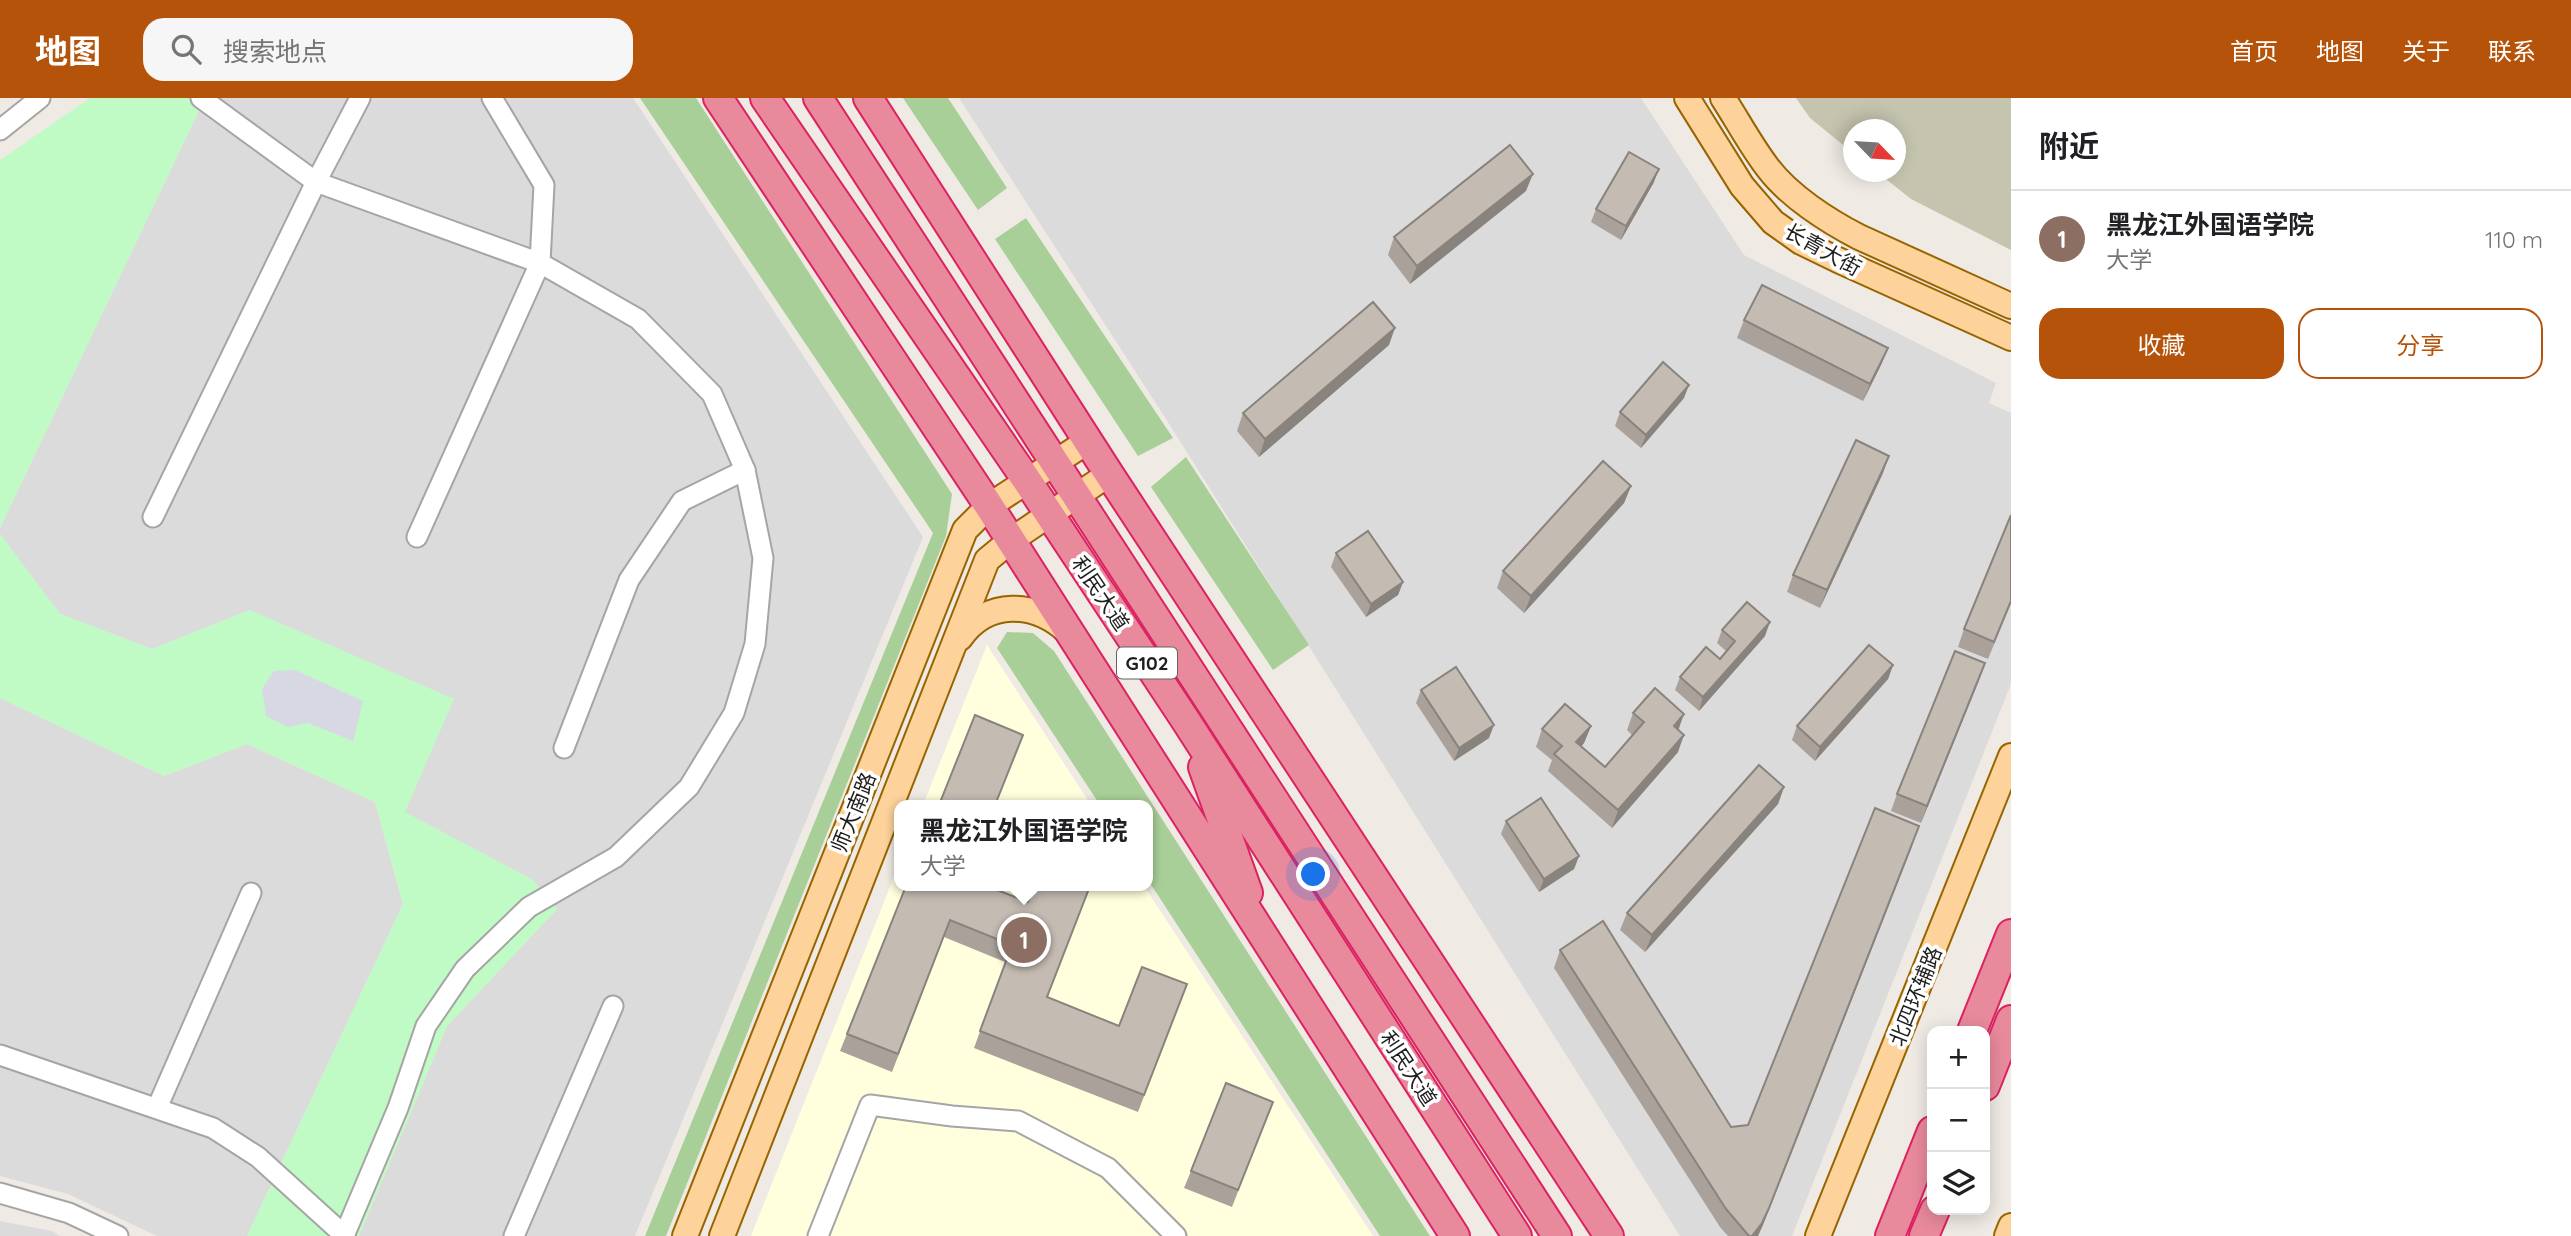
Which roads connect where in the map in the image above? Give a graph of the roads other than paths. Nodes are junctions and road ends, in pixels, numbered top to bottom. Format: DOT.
graph roads {
  1 [pos="40,98"];
  2 [pos="201,98"];
  3 [pos="360,98"];
  4 [pos="492,98"];
  5 [pos="718,98"];
  6 [pos="765,98"];
  7 [pos="818,98"];
  8 [pos="867,98"];
  9 [pos="1686,98"];
  10 [pos="1723,98"];
  11 [pos="0,130"];
  12 [pos="316,182"];
  13 [pos="540,263"];
  14 [pos="2011,306"];
  15 [pos="2011,338"];
  16 [pos="1088,441"];
  17 [pos="1055,463"];
  18 [pos="744,470"];
  19 [pos="1109,474"];
  20 [pos="1028,482"];
  21 [pos="1077,496"];
  22 [pos="989,506"];
  23 [pos="1049,514"];
  24 [pos="153,517"];
  25 [pos="417,537"];
  26 [pos="1010,541"];
  27 [pos="1069,633"];
  28 [pos="952,650"];
  29 [pos="1264,710"];
  30 [pos="1186,721"];
  31 [pos="564,748"];
  32 [pos="2011,756"];
  33 [pos="1333,889"];
  34 [pos="251,893"];
  35 [pos="2011,934"];
  36 [pos="1265,941"];
  37 [pos="613,1006"];
  38 [pos="2011,1020"];
  39 [pos="1974,1026"];
  40 [pos="0,1055"];
  41 [pos="1990,1073"];
  42 [pos="157,1108"];
  43 [pos="1927,1144"];
  44 [pos="0,1193"];
  45 [pos="1933,1215"];
  46 [pos="2011,1226"];
  47 [pos="118,1236"];
  48 [pos="344,1236"];
  49 [pos="514,1236"];
  50 [pos="685,1236"];
  51 [pos="722,1236"];
  52 [pos="817,1236"];
  53 [pos="1176,1236"];
  54 [pos="1455,1236"];
  55 [pos="1517,1236"];
  56 [pos="1557,1236"];
  57 [pos="1609,1236"];
  58 [pos="1818,1236"];
  59 [pos="1890,1236"];
  60 [pos="1924,1236"];
  61 [pos="2007,1236"];
  1 -- 11 [label="street"];
  2 -- 12 [label="street"];
  3 -- 12 [label="street"];
  4 -- 13 [label="street"];
  5 -- 22 [label="highway"];
  6 -- 20 [label="highway, 利民大道 / G102"];
  7 -- 17 [label="highway, 利民大道 / G102"];
  8 -- 16 [label="highway"];
  9 -- 15 [label="main road, 长青大街"];
  10 -- 14 [label="main road, 长青大街"];
  12 -- 13 [label="street"];
  12 -- 24 [label="street"];
  13 -- 18 [label="street"];
  13 -- 25 [label="street"];
  16 -- 17 [label="main road, 师大南路"];
  16 -- 19 [label="highway"];
  17 -- 20 [label="main road, 师大南路"];
  17 -- 21 [label="highway, 利民大道 / G102"];
  18 -- 31 [label="street"];
  18 -- 48 [label="street"];
  19 -- 21 [label="main road, 师大南路"];
  19 -- 29 [label="highway"];
  20 -- 22 [label="main road, 师大南路"];
  20 -- 23 [label="highway, 利民大道 / G102"];
  21 -- 23 [label="main road, 师大南路"];
  21 -- 33 [label="highway, 利民大道 / G102"];
  22 -- 26 [label="highway"];
  22 -- 50 [label="main road, 师大南路"];
  23 -- 26 [label="main road, 师大南路"];
  23 -- 30 [label="highway, 利民大道 / G102"];
  26 -- 27 [label="highway"];
  26 -- 28 [label="main road, 师大南路"];
  27 -- 28 [label="main road"];
  27 -- 36 [label="highway"];
  28 -- 51 [label="main road, 师大南路"];
  29 -- 33 [label="highway"];
  29 -- 57 [label="highway"];
  30 -- 36 [label="highway"];
  30 -- 55 [label="highway, 利民大道 / G102"];
  32 -- 58 [label="main road, 北四环辅路"];
  33 -- 56 [label="highway, 利民大道 / G102"];
  34 -- 42 [label="street"];
  35 -- 39 [label="highway"];
  36 -- 54 [label="highway"];
  37 -- 49 [label="street"];
  38 -- 41 [label="highway"];
  40 -- 42 [label="street"];
  42 -- 48 [label="street"];
  43 -- 59 [label="highway"];
  44 -- 47 [label="street"];
  45 -- 60 [label="highway"];
  46 -- 61 [label="main road"];
  52 -- 53 [label="street"];
}
